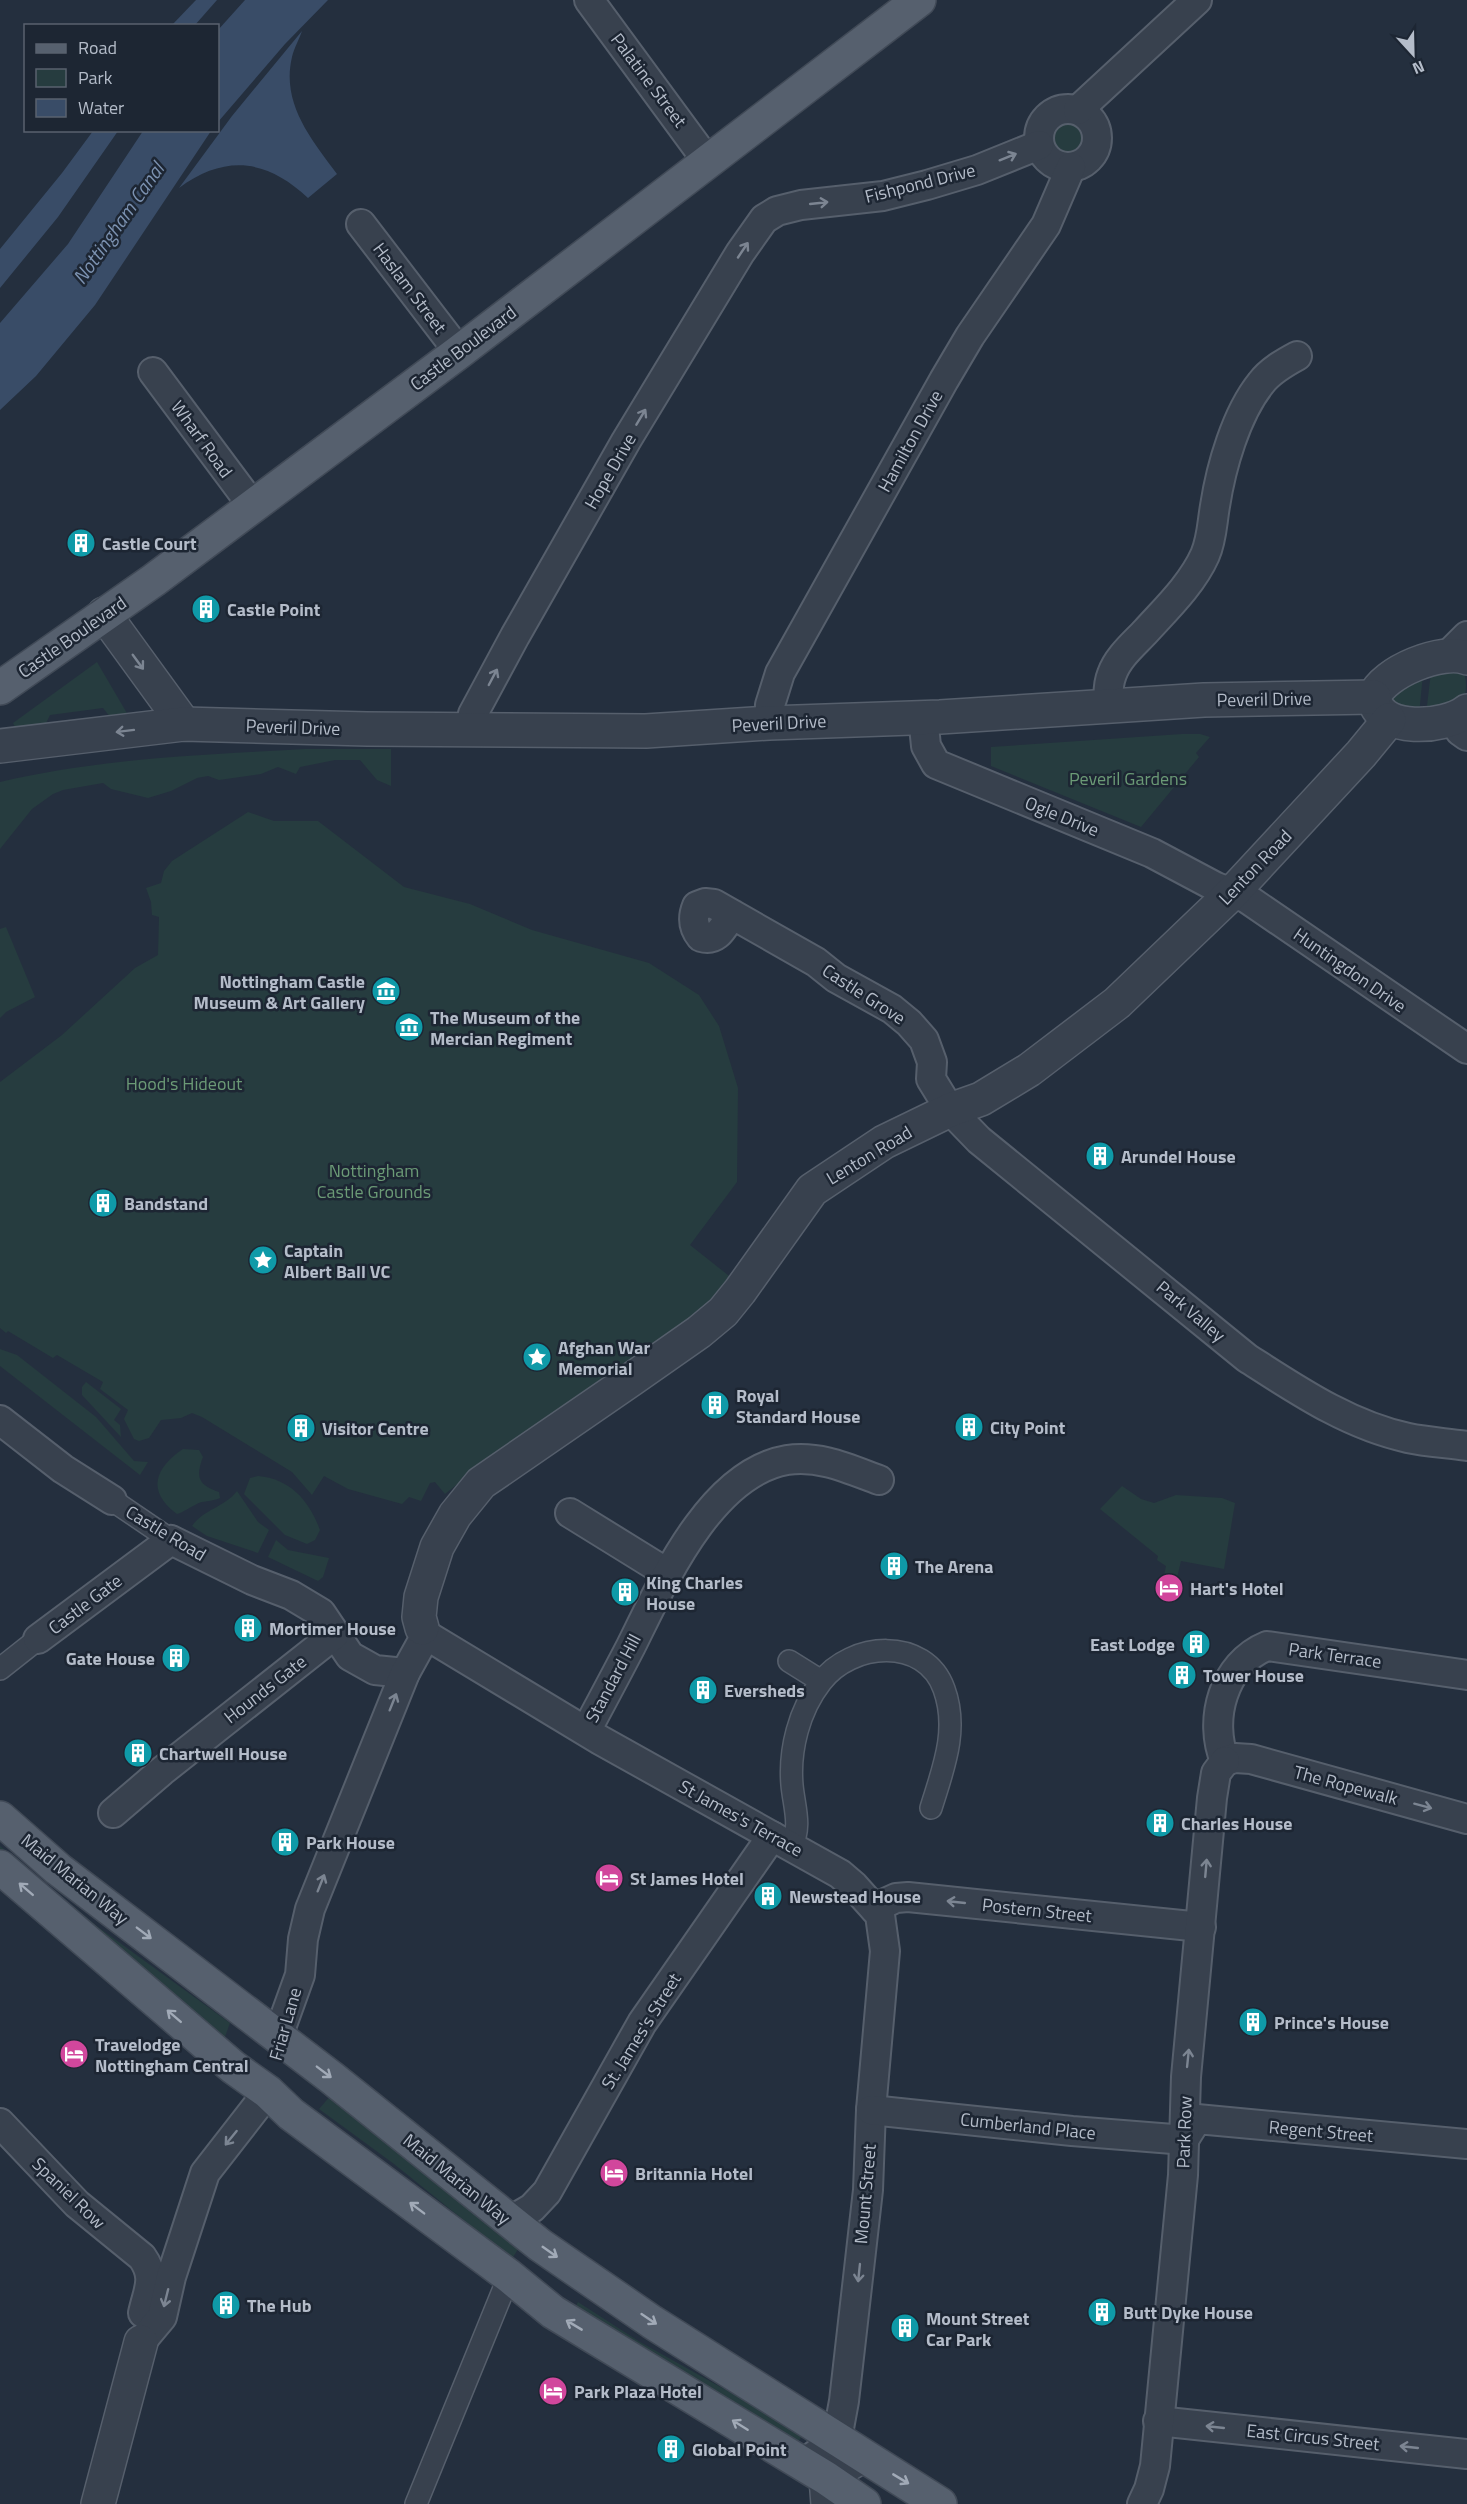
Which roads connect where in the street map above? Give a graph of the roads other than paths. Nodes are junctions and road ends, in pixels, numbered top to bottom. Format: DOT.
graph roads {
  1 [pos="589,0"];
  2 [pos="919,0"];
  3 [pos="1197,0"];
  4 [pos="1078,110"];
  5 [pos="1039,145"];
  6 [pos="708,162"];
  7 [pos="1071,167"];
  8 [pos="764,219"];
  9 [pos="361,224"];
  10 [pos="459,352"];
  11 [pos="1298,356"];
  12 [pos="153,372"];
  13 [pos="252,505"];
  14 [pos="104,614"];
  15 [pos="1460,650"];
  16 [pos="0,687"];
  17 [pos="1109,705"];
  18 [pos="1381,708"];
  19 [pos="923,716"];
  20 [pos="1462,722"];
  21 [pos="770,723"];
  22 [pos="184,724"];
  23 [pos="469,730"];
  24 [pos="0,746"];
  25 [pos="1233,892"];
  26 [pos="732,915"];
  27 [pos="1467,1049"];
  28 [pos="950,1110"];
  29 [pos="0,1420"];
  30 [pos="1467,1446"];
  31 [pos="879,1480"];
  32 [pos="112,1500"];
  33 [pos="570,1514"];
  34 [pos="171,1540"];
  35 [pos="667,1574"];
  36 [pos="424,1631"];
  37 [pos="334,1635"];
  38 [pos="38,1639"];
  39 [pos="789,1661"];
  40 [pos="0,1669"];
  41 [pos="405,1674"];
  42 [pos="1467,1675"];
  43 [pos="821,1681"];
  44 [pos="593,1736"];
  45 [pos="1225,1761"];
  46 [pos="931,1808"];
  47 [pos="113,1813"];
  48 [pos="0,1818"];
  49 [pos="1467,1818"];
  50 [pos="782,1842"];
  51 [pos="0,1867"];
  52 [pos="874,1908"];
  53 [pos="1201,1927"];
  54 [pos="278,2036"];
  55 [pos="268,2092"];
  56 [pos="871,2110"];
  57 [pos="0,2123"];
  58 [pos="1185,2138"];
  59 [pos="1467,2144"];
  60 [pos="510,2221"];
  61 [pos="181,2249"];
  62 [pos="142,2257"];
  63 [pos="509,2276"];
  64 [pos="141,2342"];
  65 [pos="1158,2421"];
  66 [pos="850,2448"];
  67 [pos="1467,2454"];
  68 [pos="819,2482"];
  69 [pos="98,2504"];
  70 [pos="416,2504"];
  71 [pos="864,2504"];
  72 [pos="940,2504"];
  73 [pos="1142,2504"];
  1 -- 6 [label="street, Palatine Street"];
  2 -- 6 [label="main road, Castle Boulevard"];
  3 -- 4 [label="street"];
  4 -- 5 [label="street"];
  4 -- 7 [label="street"];
  5 -- 7 [label="street"];
  8 -- 5 [label="street, Fishpond Drive, one-way"];
  6 -- 10 [label="main road, Castle Boulevard"];
  7 -- 21 [label="street, Hamilton Drive"];
  23 -- 8 [label="street, Hope Drive, one-way"];
  9 -- 10 [label="street, Haslam Street"];
  10 -- 13 [label="main road, Castle Boulevard"];
  11 -- 17 [label="street"];
  12 -- 13 [label="street, Wharf Road"];
  13 -- 14 [label="main road, Castle Boulevard"];
  14 -- 16 [label="main road, Castle Boulevard"];
  14 -- 22 [label="street, one-way"];
  15 -- 18 [label="street, Lenton Road"];
  17 -- 18 [label="street, Peveril Drive"];
  17 -- 19 [label="street, Peveril Drive"];
  18 -- 20 [label="street"];
  18 -- 25 [label="street, Lenton Road"];
  19 -- 21 [label="street, Peveril Drive"];
  19 -- 25 [label="street, Ogle Drive"];
  21 -- 23 [label="street, Peveril Drive"];
  22 -- 23 [label="street, Peveril Drive"];
  22 -- 24 [label="street, Peveril Drive, one-way"];
  25 -- 27 [label="street, Huntingdon Drive"];
  25 -- 28 [label="street, Lenton Road"];
  26 -- 28 [label="street, Castle Grove"];
  28 -- 30 [label="street, Park Valley"];
  28 -- 36 [label="street, Lenton Road"];
  29 -- 32 [label="street, Castle Road"];
  31 -- 35 [label="street, Standard Hill"];
  32 -- 34 [label="street, Castle Road"];
  33 -- 35 [label="street"];
  34 -- 37 [label="street, Castle Road"];
  34 -- 38 [label="street, Castle Gate"];
  35 -- 44 [label="street, Standard Hill"];
  36 -- 41 [label="street, Friar Lane"];
  36 -- 44 [label="street, Standard Hill"];
  37 -- 41 [label="street, Castle Road"];
  37 -- 47 [label="street, Hounds Gate"];
  38 -- 40 [label="street, Castle Gate"];
  39 -- 43 [label="street"];
  54 -- 41 [label="street, Friar Lane, one-way"];
  42 -- 45 [label="street, Park Terrace"];
  43 -- 46 [label="street"];
  43 -- 50 [label="street"];
  44 -- 50 [label="street, St James's Terrace"];
  45 -- 49 [label="street, The Ropewalk, one-way"];
  53 -- 45 [label="street, Park Row, one-way"];
  48 -- 54 [label="main road, Maid Marian Way, one-way"];
  50 -- 52 [label="street, St James's Terrace"];
  50 -- 60 [label="street, St. James's Street"];
  55 -- 51 [label="main road, Maid Marian Way, one-way"];
  53 -- 52 [label="street, Postern Street, one-way"];
  52 -- 56 [label="street, Mount Street"];
  58 -- 53 [label="street, Park Row, one-way"];
  54 -- 55 [label="main road, Friar Lane"];
  54 -- 60 [label="main road, Maid Marian Way, one-way"];
  55 -- 61 [label="street, Friar Lane, one-way"];
  63 -- 55 [label="main road, Maid Marian Way, one-way"];
  56 -- 58 [label="street, Cumberland Place"];
  56 -- 66 [label="street, Mount Street, one-way"];
  57 -- 62 [label="street, Spaniel Row"];
  58 -- 59 [label="street, Regent Street"];
  58 -- 65 [label="street, Park Row"];
  60 -- 66 [label="main road, Maid Marian Way, one-way"];
  61 -- 62 [label="street"];
  61 -- 64 [label="street, Friar Lane, one-way"];
  62 -- 64 [label="street"];
  68 -- 63 [label="main road, Maid Marian Way, one-way"];
  63 -- 70 [label="street"];
  64 -- 69 [label="street, Friar Lane"];
  67 -- 65 [label="street, East Circus Street, one-way"];
  65 -- 73 [label="street, Park Row"];
  66 -- 68 [label="street"];
  66 -- 72 [label="main road, Maid Marian Way, one-way"];
  68 -- 71 [label="main road, Maid Marian Way"];
}
